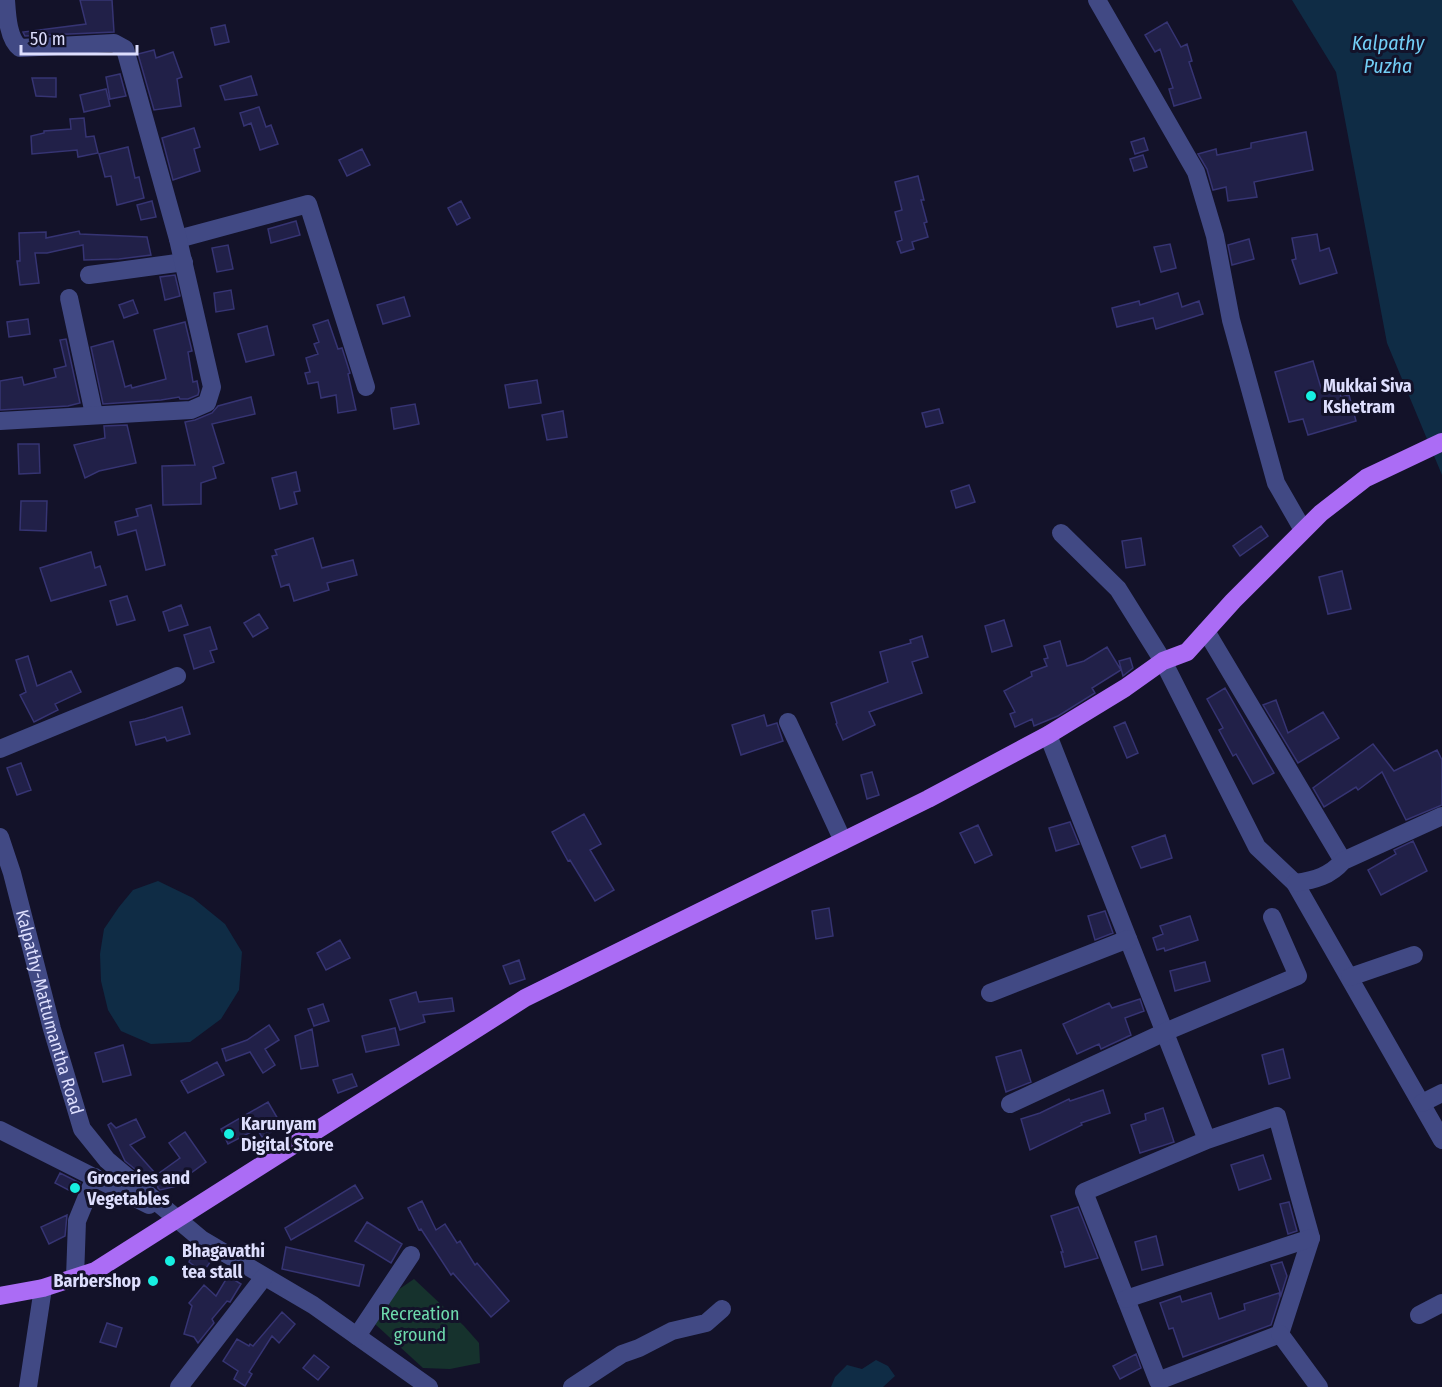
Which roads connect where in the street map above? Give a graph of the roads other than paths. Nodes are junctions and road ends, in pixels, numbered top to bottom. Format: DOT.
graph roads {
  1 [pos="6,0"];
  2 [pos="1097,0"];
  3 [pos="7,46"];
  4 [pos="178,239"];
  5 [pos="184,262"];
  6 [pos="89,275"];
  7 [pos="69,298"];
  8 [pos="366,387"];
  9 [pos="93,414"];
  10 [pos="0,421"];
  11 [pos="1442,442"];
  12 [pos="1303,530"];
  13 [pos="1061,533"];
  14 [pos="1206,631"];
  15 [pos="1163,661"];
  16 [pos="177,676"];
  17 [pos="788,722"];
  18 [pos="1048,735"];
  19 [pos="0,749"];
  20 [pos="1442,816"];
  21 [pos="0,837"];
  22 [pos="843,842"];
  23 [pos="1343,861"];
  24 [pos="1295,883"];
  25 [pos="1272,917"];
  26 [pos="1128,939"];
  27 [pos="1414,955"];
  28 [pos="1350,976"];
  29 [pos="990,993"];
  30 [pos="1165,1032"];
  31 [pos="1442,1093"];
  32 [pos="1422,1103"];
  33 [pos="1010,1104"];
  34 [pos="0,1130"];
  35 [pos="1207,1140"];
  36 [pos="1442,1140"];
  37 [pos="95,1177"];
  38 [pos="177,1219"];
  39 [pos="1311,1238"];
  40 [pos="411,1255"];
  41 [pos="264,1277"];
  42 [pos="75,1278"];
  43 [pos="43,1288"];
  44 [pos="0,1296"];
  45 [pos="1126,1299"];
  46 [pos="1442,1303"];
  47 [pos="722,1309"];
  48 [pos="1419,1315"];
  49 [pos="1280,1334"];
  50 [pos="357,1336"];
  51 [pos="28,1387"];
  52 [pos="179,1387"];
  53 [pos="429,1387"];
  54 [pos="572,1387"];
  55 [pos="1319,1387"];
  1 -- 3 [label="street"];
  2 -- 12 [label="street"];
  3 -- 4 [label="street"];
  4 -- 5 [label="street"];
  4 -- 8 [label="street"];
  5 -- 6 [label="street"];
  5 -- 9 [label="street"];
  7 -- 9 [label="street"];
  9 -- 10 [label="street"];
  11 -- 12 [label="main road"];
  12 -- 14 [label="main road"];
  13 -- 15 [label="street"];
  14 -- 15 [label="main road"];
  14 -- 23 [label="street"];
  15 -- 18 [label="main road"];
  15 -- 24 [label="street"];
  16 -- 19 [label="street"];
  17 -- 22 [label="street"];
  18 -- 22 [label="main road"];
  18 -- 26 [label="street"];
  20 -- 23 [label="street"];
  21 -- 38 [label="street, Kalpathy-Mattumantha Road"];
  22 -- 38 [label="main road"];
  23 -- 24 [label="street"];
  24 -- 28 [label="street"];
  25 -- 30 [label="street"];
  26 -- 29 [label="street"];
  26 -- 30 [label="street"];
  27 -- 28 [label="street"];
  28 -- 32 [label="street"];
  30 -- 33 [label="street"];
  30 -- 35 [label="street"];
  31 -- 32 [label="street"];
  32 -- 36 [label="street"];
  34 -- 37 [label="street"];
  35 -- 39 [label="street"];
  35 -- 45 [label="street"];
  37 -- 38 [label="street"];
  37 -- 42 [label="street"];
  38 -- 41 [label="street"];
  38 -- 42 [label="main road"];
  39 -- 45 [label="street"];
  39 -- 49 [label="street"];
  40 -- 50 [label="street"];
  41 -- 50 [label="street"];
  41 -- 52 [label="street"];
  42 -- 43 [label="main road"];
  43 -- 44 [label="main road"];
  43 -- 51 [label="street"];
  45 -- 49 [label="street"];
  46 -- 48 [label="street"];
  47 -- 54 [label="street"];
  49 -- 55 [label="street"];
  50 -- 53 [label="street"];
}
